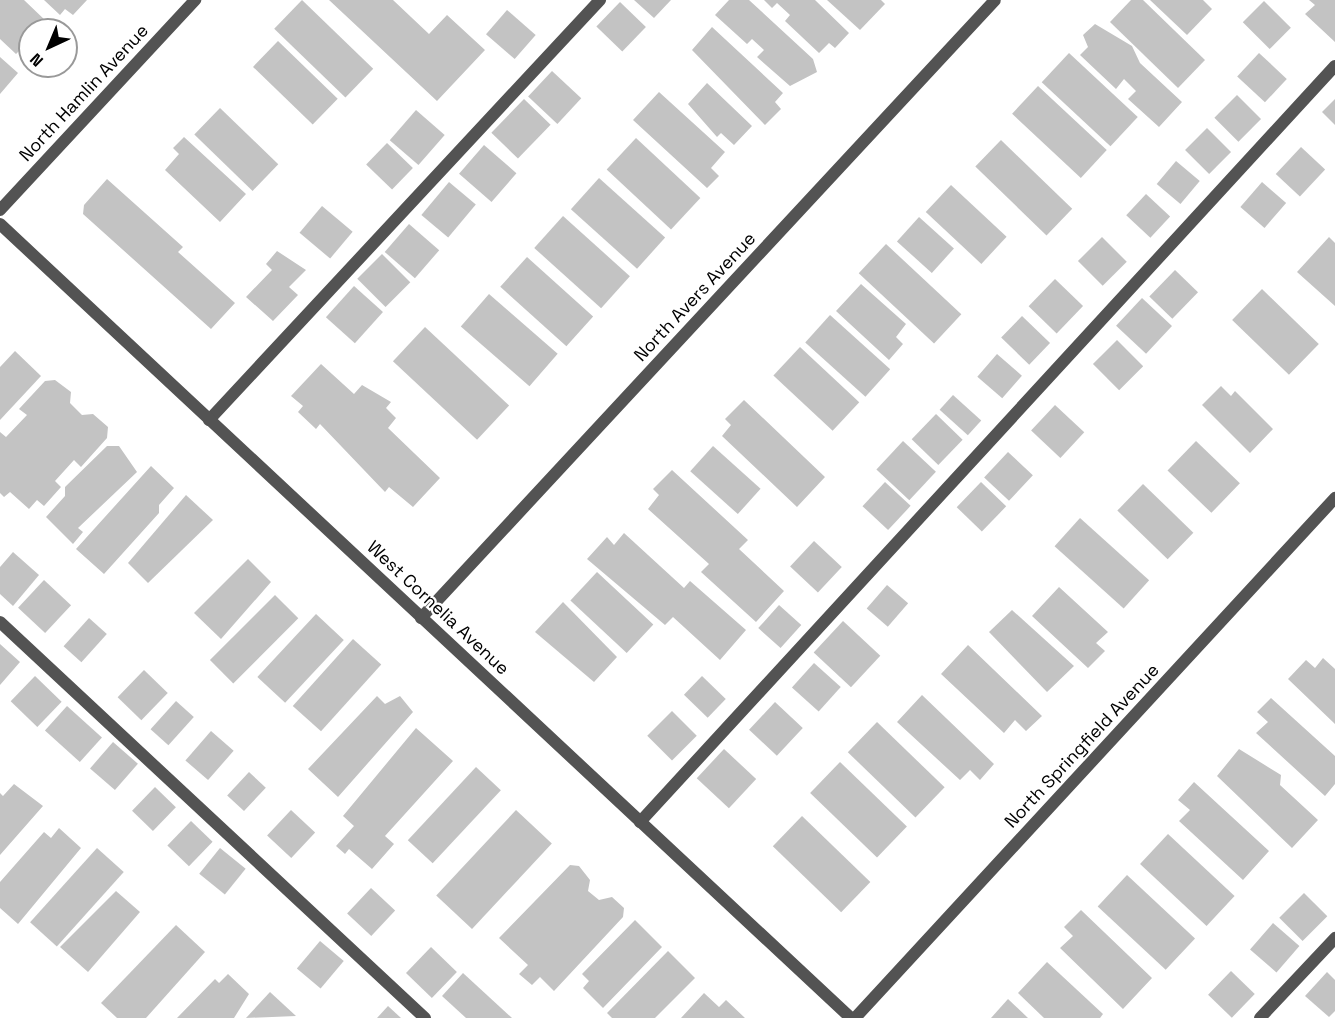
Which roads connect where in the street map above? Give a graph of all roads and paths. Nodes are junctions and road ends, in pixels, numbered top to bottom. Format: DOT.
graph roads {
  1 [pos="195,0"];
  2 [pos="600,0"];
  3 [pos="995,0"];
  4 [pos="1335,66"];
  5 [pos="0,210"];
  6 [pos="0,224"];
  7 [pos="209,420"];
  8 [pos="1335,498"];
  9 [pos="421,618"];
  10 [pos="0,622"];
  11 [pos="640,822"];
  12 [pos="1335,938"];
  13 [pos="425,1018"];
  14 [pos="853,1018"];
  15 [pos="1260,1018"];
  1 -- 5 [label="street, North Hamlin Avenue"];
  2 -- 7 [label="street"];
  3 -- 9 [label="street, North Avers Avenue"];
  4 -- 11 [label="street"];
  6 -- 7 [label="street, West Cornelia Avenue"];
  7 -- 9 [label="street, West Cornelia Avenue"];
  8 -- 14 [label="street, North Springfield Avenue"];
  9 -- 11 [label="street, West Cornelia Avenue"];
  10 -- 13 [label="street"];
  11 -- 14 [label="street, West Cornelia Avenue"];
  12 -- 15 [label="street"];
}
